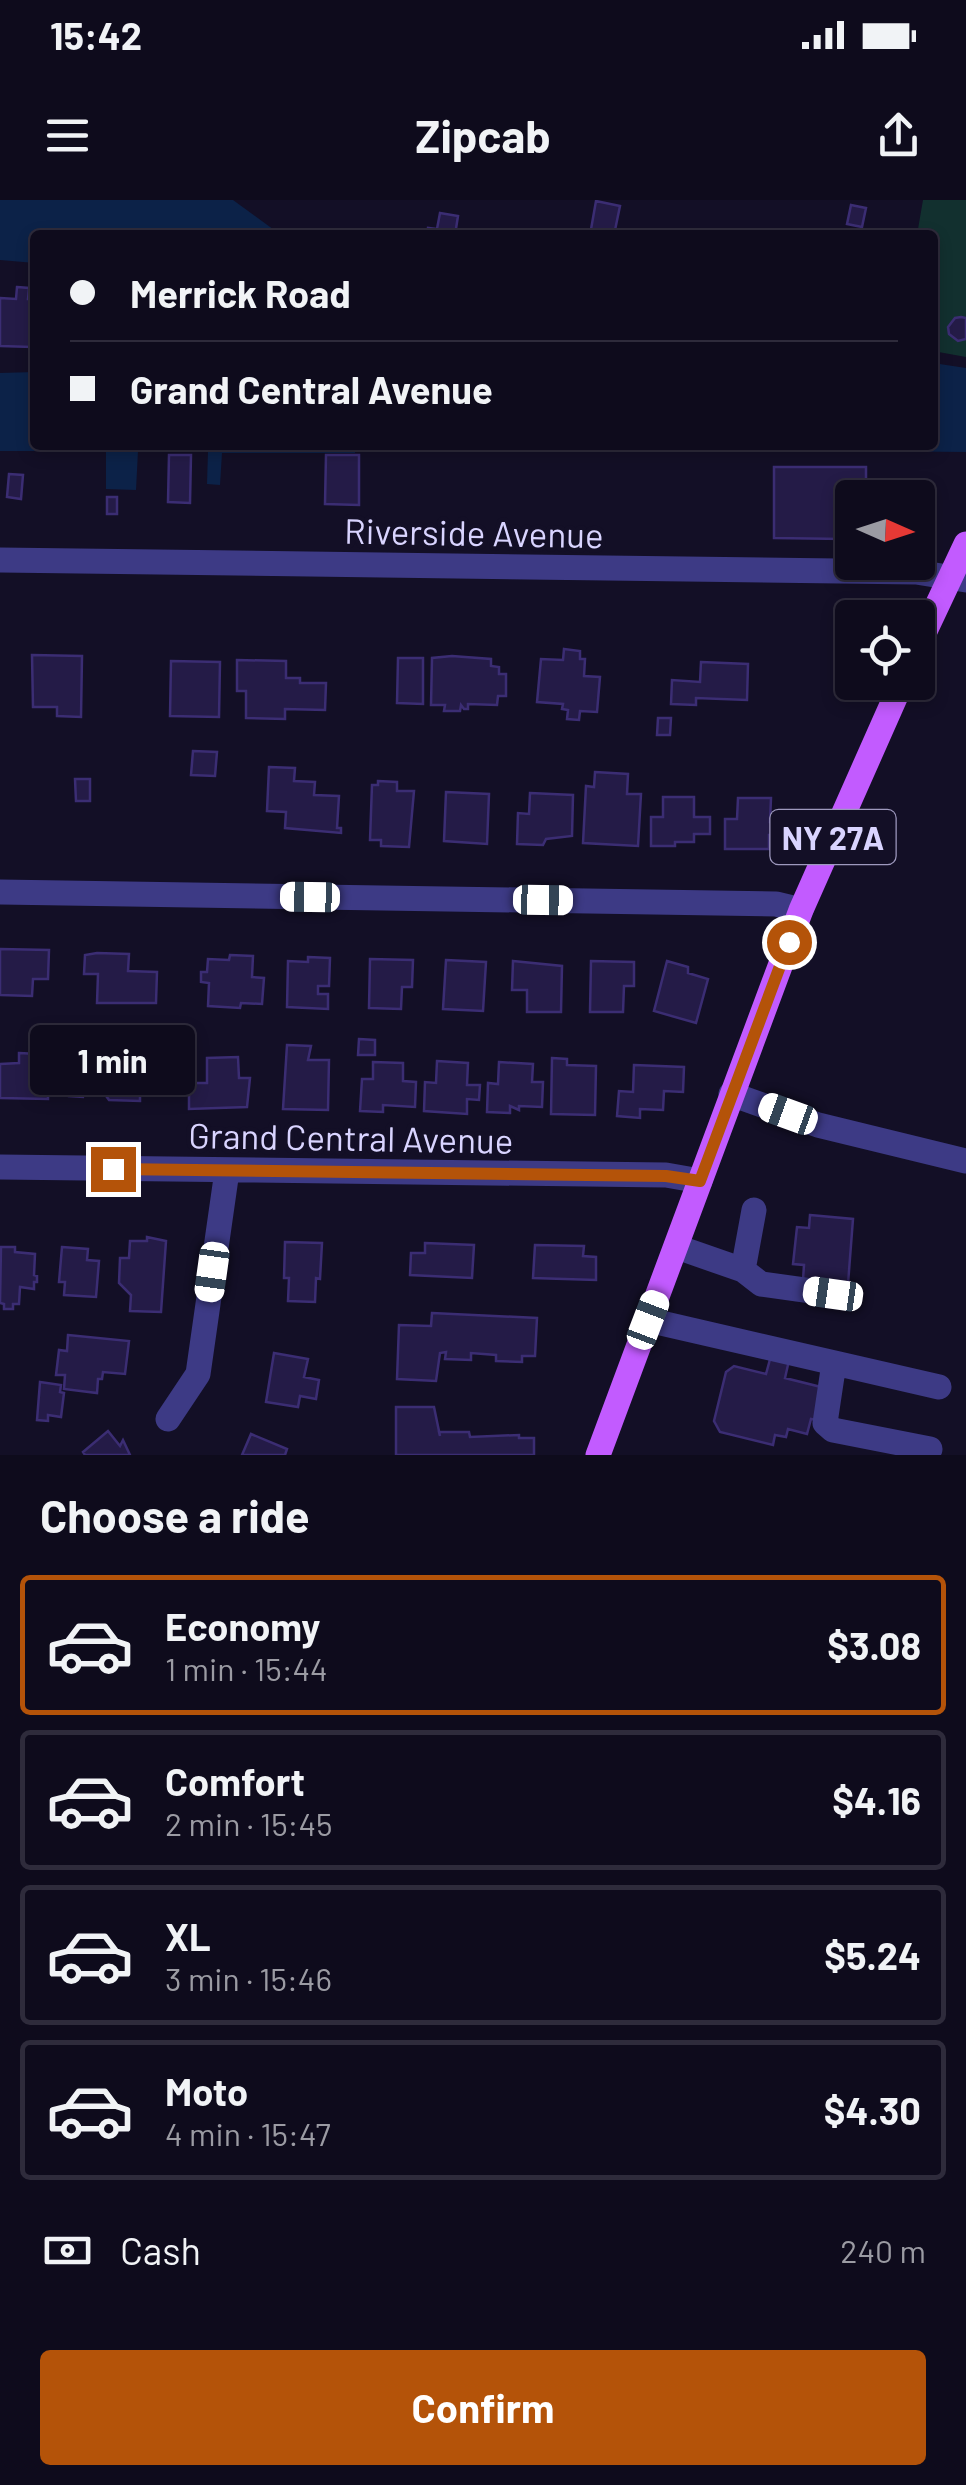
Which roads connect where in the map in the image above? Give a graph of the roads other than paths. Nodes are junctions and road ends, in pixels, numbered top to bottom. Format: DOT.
graph roads {
  1 [pos="966,544"];
  2 [pos="0,560"];
  3 [pos="956,579"];
  4 [pos="935,616"];
  5 [pos="894,700"];
  6 [pos="0,892"];
  7 [pos="802,910"];
  8 [pos="731,1094"];
  9 [pos="966,1162"];
  10 [pos="0,1167"];
  11 [pos="227,1171"];
  12 [pos="700,1181"];
  13 [pos="754,1210"];
  14 [pos="677,1247"];
  15 [pos="743,1270"];
  16 [pos="833,1294"];
  17 [pos="648,1320"];
  18 [pos="834,1363"];
  19 [pos="939,1387"];
  20 [pos="168,1420"];
  21 [pos="930,1449"];
  22 [pos="598,1455"];
  1 -- 3 [label="main road"];
  2 -- 3 [label="street, Riverside Avenue"];
  3 -- 4 [label="main road"];
  5 -- 7 [label="main road, NY 27A"];
  6 -- 7 [label="street"];
  7 -- 8 [label="main road, NY 27A"];
  8 -- 9 [label="street"];
  8 -- 12 [label="main road, NY 27A"];
  10 -- 11 [label="street, Grand Central Avenue"];
  11 -- 12 [label="street, Grand Central Avenue"];
  11 -- 20 [label="street"];
  12 -- 14 [label="main road, NY 27A"];
  13 -- 15 [label="street"];
  14 -- 15 [label="street"];
  14 -- 17 [label="main road, NY 27A"];
  15 -- 16 [label="street"];
  17 -- 18 [label="street"];
  17 -- 22 [label="main road, NY 27A"];
  18 -- 19 [label="street"];
  18 -- 21 [label="street"];
}
